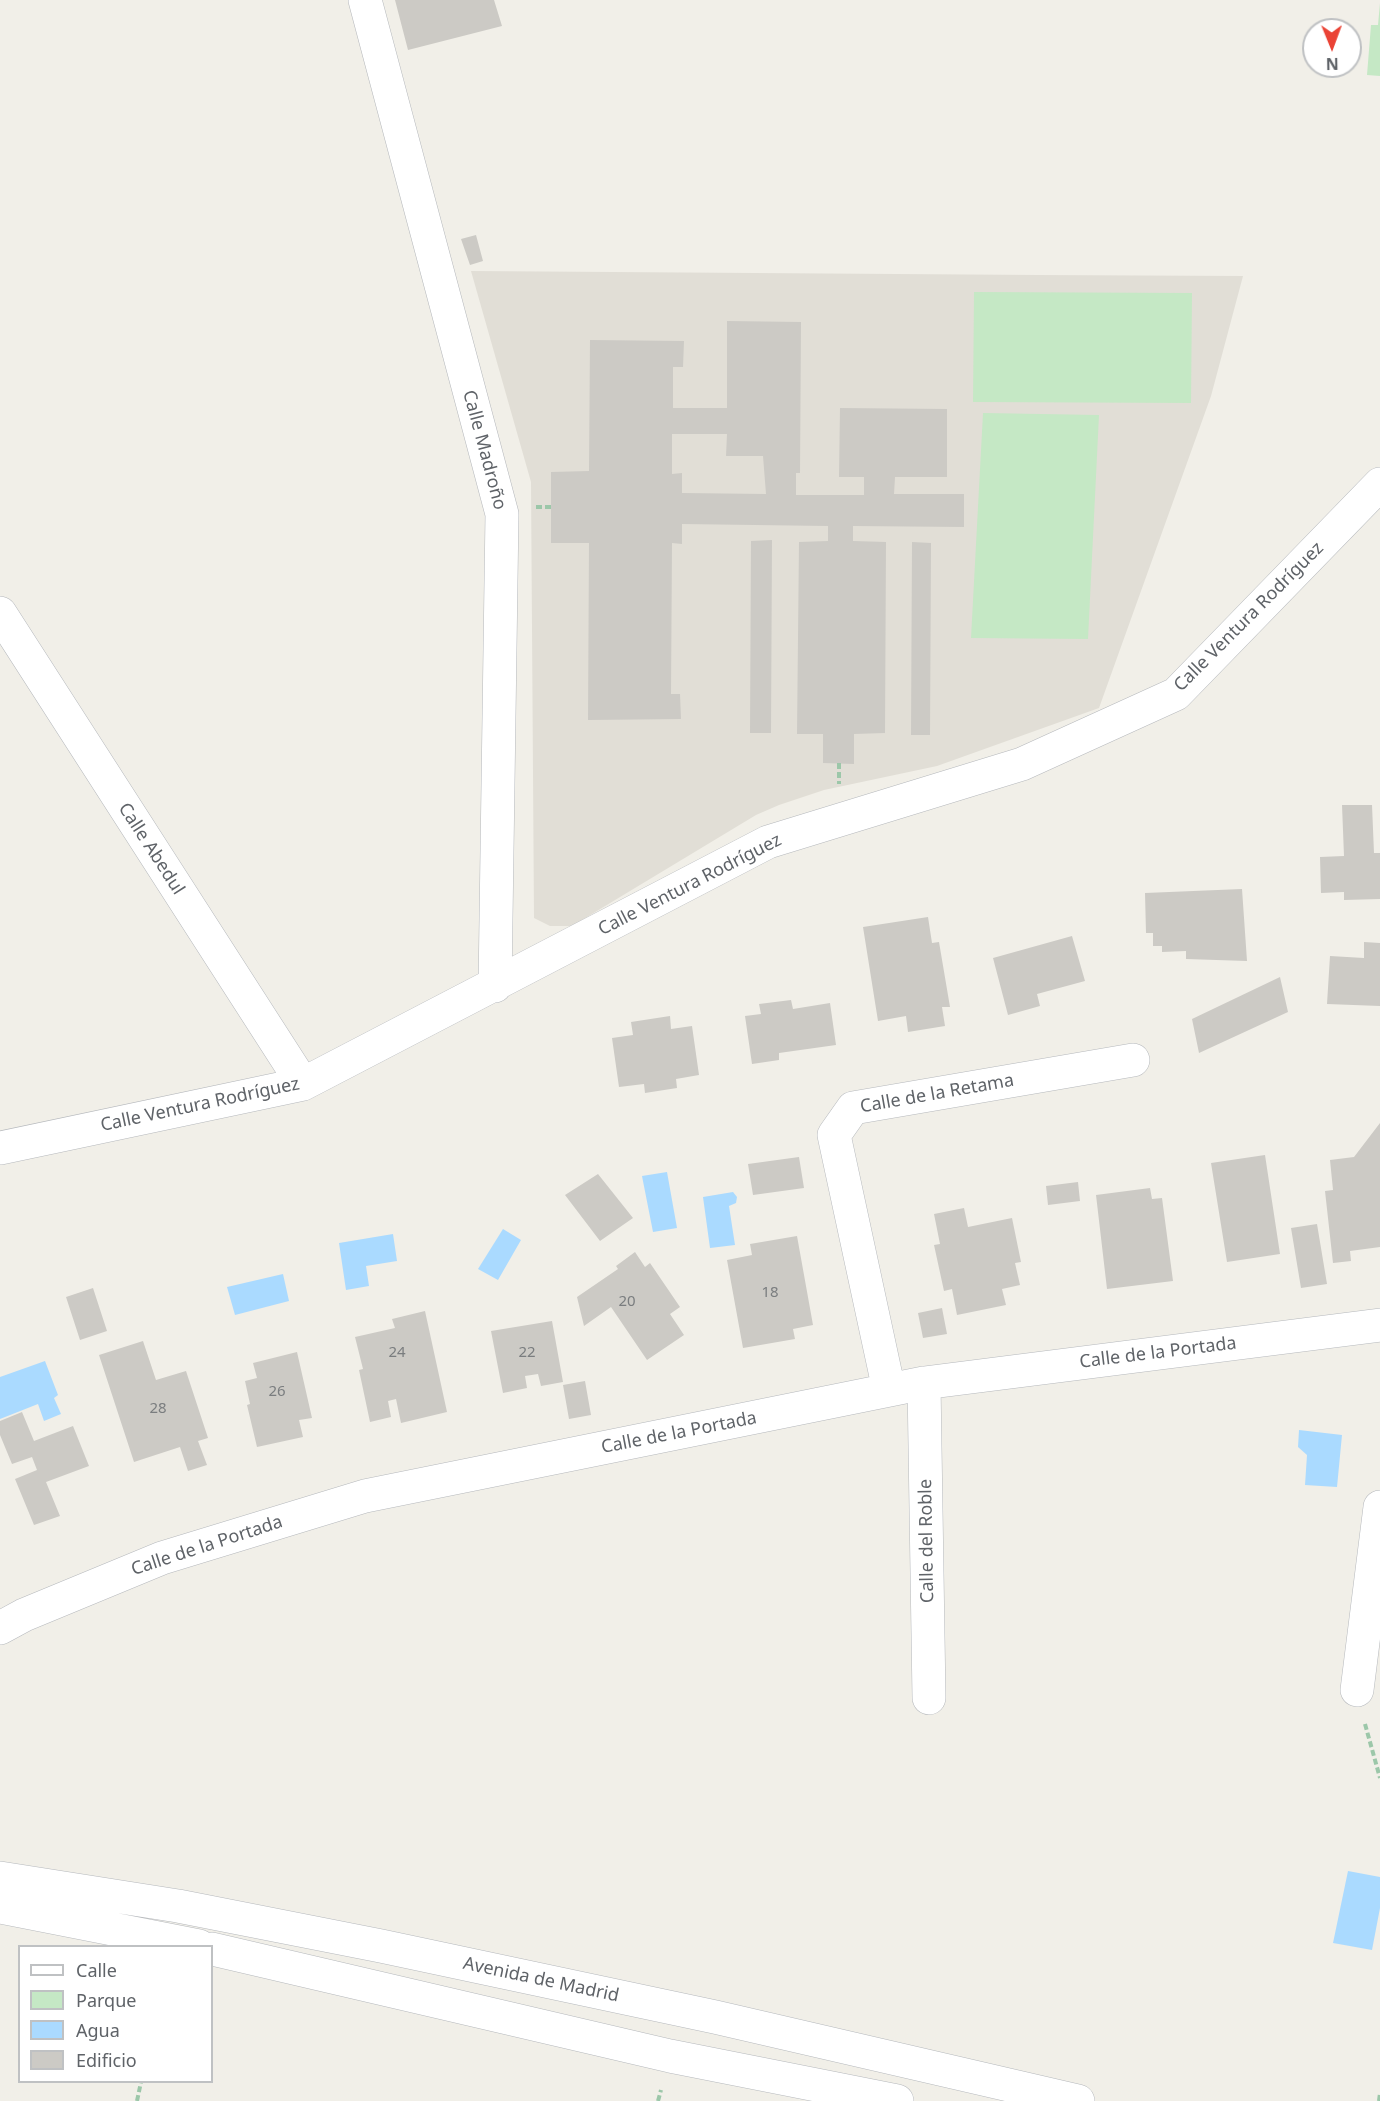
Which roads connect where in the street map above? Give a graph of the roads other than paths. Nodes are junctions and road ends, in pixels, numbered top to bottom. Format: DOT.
graph roads {
  1 [pos="365,0"];
  2 [pos="1380,484"];
  3 [pos="0,613"];
  4 [pos="495,986"];
  5 [pos="1133,1060"];
  6 [pos="303,1084"];
  7 [pos="0,1148"];
  8 [pos="1380,1324"];
  9 [pos="924,1383"];
  10 [pos="889,1390"];
  11 [pos="1380,1506"];
  12 [pos="0,1628"];
  13 [pos="1357,1690"];
  14 [pos="929,1698"];
  15 [pos="0,1878"];
  16 [pos="0,1907"];
  17 [pos="189,1945"];
  18 [pos="213,1949"];
  19 [pos="897,2101"];
  20 [pos="1078,2101"];
  1 -- 4 [label="street, Calle Madroño"];
  2 -- 4 [label="street, Calle Ventura Rodríguez"];
  3 -- 6 [label="street, Calle Abedul"];
  4 -- 6 [label="street, Calle Ventura Rodríguez"];
  5 -- 10 [label="street, Calle de la Retama"];
  6 -- 7 [label="street, Calle Ventura Rodríguez"];
  8 -- 9 [label="street, Calle de la Portada"];
  9 -- 10 [label="street, Calle de la Portada"];
  9 -- 14 [label="street, Calle del Roble"];
  10 -- 12 [label="street, Calle de la Portada"];
  11 -- 13 [label="street"];
  15 -- 20 [label="street, Avenida de Madrid"];
  16 -- 17 [label="street"];
  18 -- 19 [label="street"];
}
